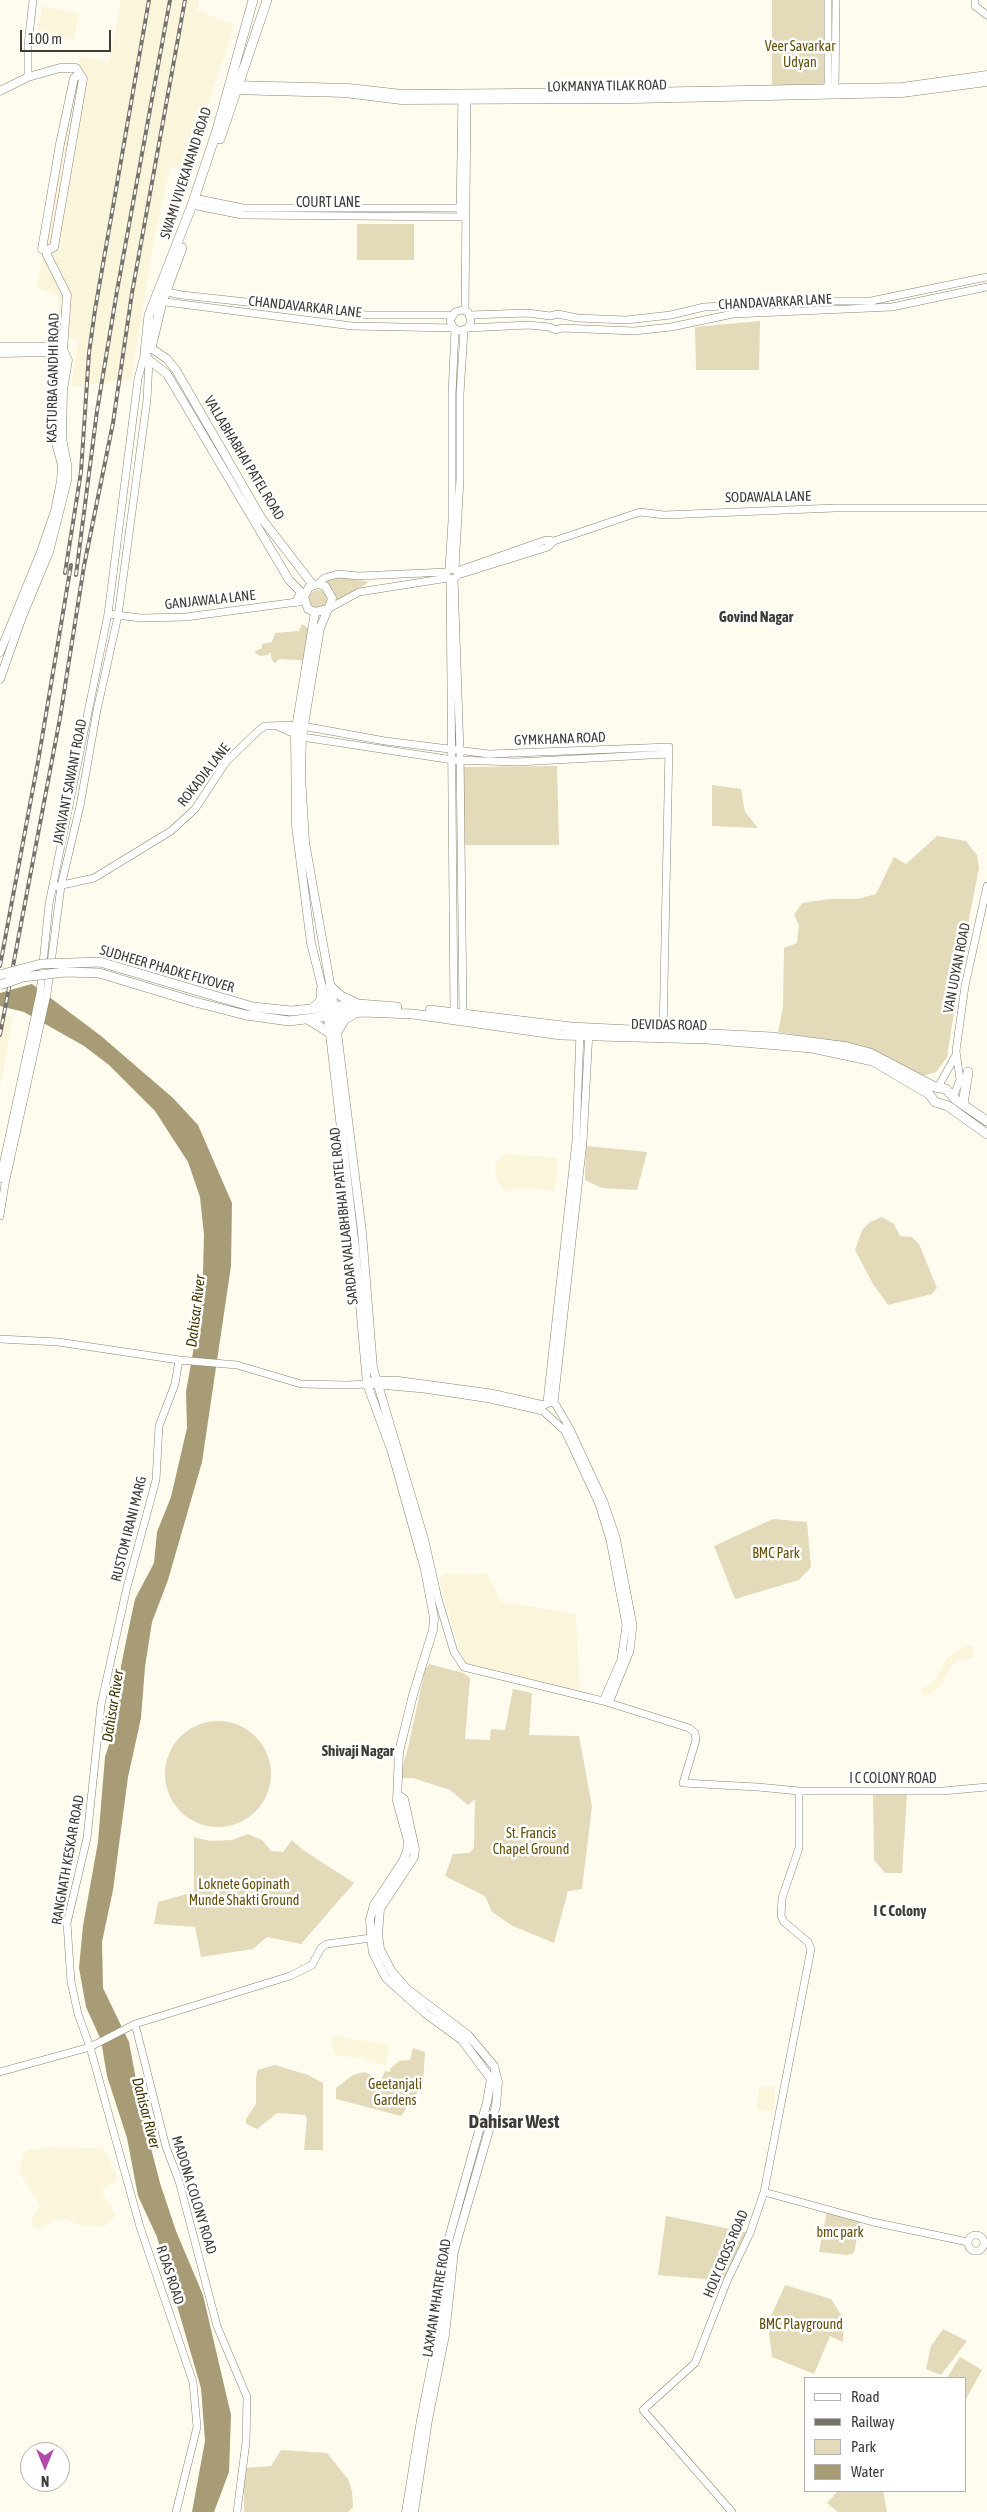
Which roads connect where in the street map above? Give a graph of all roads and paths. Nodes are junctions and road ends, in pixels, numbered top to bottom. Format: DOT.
graph roads {
  1 [pos="33,0"];
  2 [pos="253,0"];
  3 [pos="268,0"];
  4 [pos="828,0"];
  5 [pos="836,0"];
  6 [pos="975,0"];
  7 [pos="987,15"];
  8 [pos="987,75"];
  9 [pos="28,77"];
  10 [pos="987,82"];
  11 [pos="227,87"];
  12 [pos="238,88"];
  13 [pos="0,91"];
  14 [pos="832,92"];
  15 [pos="464,96"];
  16 [pos="196,202"];
  17 [pos="462,208"];
  18 [pos="463,217"];
  19 [pos="987,277"];
  20 [pos="987,287"];
  21 [pos="162,291"];
  22 [pos="158,301"];
  23 [pos="465,312"];
  24 [pos="452,316"];
  25 [pos="550,316"];
  26 [pos="563,316"];
  27 [pos="549,327"];
  28 [pos="454,328"];
  29 [pos="562,328"];
  30 [pos="466,329"];
  31 [pos="0,347"];
  32 [pos="61,351"];
  33 [pos="0,353"];
  34 [pos="148,353"];
  35 [pos="176,370"];
  36 [pos="167,374"];
  37 [pos="134,405"];
  38 [pos="146,406"];
  39 [pos="128,455"];
  40 [pos="140,455"];
  41 [pos="987,508"];
  42 [pos="120,514"];
  43 [pos="133,515"];
  44 [pos="35,573"];
  45 [pos="452,574"];
  46 [pos="316,584"];
  47 [pos="301,598"];
  48 [pos="328,609"];
  49 [pos="315,612"];
  50 [pos="108,614"];
  51 [pos="118,616"];
  52 [pos="0,652"];
  53 [pos="0,679"];
  54 [pos="275,725"];
  55 [pos="300,725"];
  56 [pos="298,735"];
  57 [pos="385,741"];
  58 [pos="384,750"];
  59 [pos="669,751"];
  60 [pos="456,752"];
  61 [pos="456,760"];
  62 [pos="61,886"];
  63 [pos="987,886"];
  64 [pos="52,887"];
  65 [pos="0,975"];
  66 [pos="0,986"];
  67 [pos="326,988"];
  68 [pos="44,994"];
  69 [pos="360,1008"];
  70 [pos="311,1009"];
  71 [pos="331,1012"];
  72 [pos="459,1012"];
  73 [pos="307,1019"];
  74 [pos="334,1031"];
  75 [pos="36,1032"];
  76 [pos="584,1032"];
  77 [pos="663,1034"];
  78 [pos="956,1055"];
  79 [pos="968,1072"];
  80 [pos="934,1089"];
  81 [pos="953,1097"];
  82 [pos="962,1104"];
  83 [pos="948,1106"];
  84 [pos="987,1121"];
  85 [pos="987,1134"];
  86 [pos="0,1179"];
  87 [pos="0,1216"];
  88 [pos="0,1339"];
  89 [pos="179,1360"];
  90 [pos="373,1383"];
  91 [pos="549,1408"];
  92 [pos="433,1593"];
  93 [pos="606,1702"];
  94 [pos="101,1705"];
  95 [pos="987,1787"];
  96 [pos="799,1792"];
  97 [pos="398,1795"];
  98 [pos="370,1938"];
  99 [pos="135,2024"];
  100 [pos="93,2045"];
  101 [pos="0,2072"];
  102 [pos="764,2192"];
  103 [pos="968,2242"];
  104 [pos="985,2244"];
  105 [pos="176,2512"];
  106 [pos="238,2512"];
  107 [pos="406,2512"];
  108 [pos="414,2512"];
  109 [pos="732,2512"];
  1 -- 9 [label="street"];
  2 -- 11 [label="main road, SWAMI VIVEKANAND ROAD"];
  3 -- 12 [label="main road, SWAMI VIVEKANAND ROAD"];
  4 -- 14 [label="street"];
  5 -- 14 [label="street"];
  6 -- 7 [label="street"];
  8 -- 14 [label="main road, LOKMANYA TILAK ROAD"];
  9 -- 13 [label="main road, KASTURBA GANDHI ROAD"];
  9 -- 32 [label="main road, KASTURBA GANDHI ROAD"];
  10 -- 14 [label="main road, LOKMANYA TILAK ROAD"];
  11 -- 12 [label="main road, LOKMANYA TILAK ROAD"];
  11 -- 16 [label="main road, SWAMI VIVEKANAND ROAD"];
  12 -- 15 [label="main road, LOKMANYA TILAK ROAD"];
  12 -- 16 [label="main road, SWAMI VIVEKANAND ROAD"];
  14 -- 15 [label="main road, LOKMANYA TILAK ROAD"];
  15 -- 17 [label="street"];
  16 -- 17 [label="street, COURT LANE"];
  16 -- 18 [label="street, COURT LANE"];
  16 -- 21 [label="main road, SWAMI VIVEKANAND ROAD"];
  17 -- 18 [label="street"];
  18 -- 23 [label="street"];
  19 -- 26 [label="street, CHANDAVARKAR LANE"];
  20 -- 29 [label="street, CHANDAVARKAR LANE"];
  21 -- 22 [label="main road, SWAMI VIVEKANAND ROAD"];
  21 -- 24 [label="street, CHANDAVARKAR LANE"];
  22 -- 28 [label="street, CHANDAVARKAR LANE"];
  22 -- 34 [label="main road, SWAMI VIVEKANAND ROAD"];
  23 -- 24 [label="street"];
  23 -- 25 [label="street, CHANDAVARKAR LANE"];
  23 -- 30 [label="street"];
  24 -- 28 [label="street"];
  25 -- 26 [label="street, CHANDAVARKAR LANE"];
  25 -- 27 [label="street"];
  26 -- 29 [label="street"];
  27 -- 29 [label="street, CHANDAVARKAR LANE"];
  27 -- 30 [label="street, CHANDAVARKAR LANE"];
  28 -- 30 [label="street"];
  28 -- 45 [label="street"];
  30 -- 45 [label="street"];
  31 -- 32 [label="main road"];
  32 -- 33 [label="main road"];
  32 -- 44 [label="main road, KASTURBA GANDHI ROAD"];
  34 -- 35 [label="main road, VALLABHABHAI PATEL ROAD"];
  34 -- 36 [label="main road, VALLABHABHAI PATEL ROAD"];
  34 -- 37 [label="street, JAYAVANT SAWANT ROAD"];
  34 -- 38 [label="street, JAYAVANT SAWANT ROAD"];
  35 -- 36 [label="main road"];
  35 -- 46 [label="main road, VALLABHABHAI PATEL ROAD"];
  36 -- 47 [label="main road, VALLABHABHAI PATEL ROAD"];
  37 -- 38 [label="street"];
  37 -- 39 [label="street, JAYAVANT SAWANT ROAD"];
  38 -- 40 [label="street, JAYAVANT SAWANT ROAD"];
  39 -- 40 [label="street"];
  39 -- 42 [label="street, JAYAVANT SAWANT ROAD"];
  40 -- 43 [label="street, JAYAVANT SAWANT ROAD"];
  41 -- 45 [label="street, SODAWALA LANE"];
  42 -- 43 [label="street"];
  42 -- 50 [label="street, JAYAVANT SAWANT ROAD"];
  43 -- 51 [label="street, JAYAVANT SAWANT ROAD"];
  44 -- 52 [label="main road, KASTURBA GANDHI ROAD"];
  44 -- 53 [label="main road, KASTURBA GANDHI ROAD"];
  45 -- 46 [label="street, SODAWALA LANE"];
  45 -- 48 [label="street, SODAWALA LANE"];
  45 -- 60 [label="street"];
  46 -- 47 [label="main road"];
  46 -- 48 [label="main road"];
  47 -- 49 [label="main road"];
  47 -- 51 [label="street, GANJAWALA LANE"];
  48 -- 49 [label="main road"];
  48 -- 55 [label="main road"];
  49 -- 55 [label="main road"];
  50 -- 51 [label="street, GANJAWALA LANE"];
  50 -- 64 [label="street, JAYAVANT SAWANT ROAD"];
  51 -- 62 [label="street, JAYAVANT SAWANT ROAD"];
  54 -- 55 [label="street, ROKADIA LANE"];
  54 -- 56 [label="street, GYMKHANA ROAD"];
  54 -- 62 [label="street, ROKADIA LANE"];
  55 -- 56 [label="main road"];
  55 -- 57 [label="street, ROKADIA LANE"];
  56 -- 58 [label="street, GYMKHANA ROAD"];
  56 -- 67 [label="main road"];
  57 -- 58 [label="street"];
  57 -- 60 [label="street, GYMKHANA ROAD"];
  58 -- 61 [label="street, GYMKHANA ROAD"];
  59 -- 60 [label="street, GYMKHANA ROAD"];
  59 -- 61 [label="street, GYMKHANA ROAD"];
  59 -- 77 [label="street"];
  60 -- 61 [label="street"];
  61 -- 72 [label="street"];
  62 -- 64 [label="street, ROKADIA LANE"];
  62 -- 68 [label="street, JAYAVANT SAWANT ROAD"];
  63 -- 78 [label="street, VAN UDYAN ROAD"];
  64 -- 68 [label="street, JAYAVANT SAWANT ROAD"];
  65 -- 70 [label="main road, SUDHEER PHADKE FLYOVER, bridge"];
  66 -- 73 [label="main road, SUDHEER PHADKE FLYOVER, bridge"];
  67 -- 69 [label="main road"];
  67 -- 70 [label="main road"];
  67 -- 71 [label="main road"];
  68 -- 75 [label="street, JAYAVANT SAWANT ROAD"];
  69 -- 71 [label="main road, DEVIDAS ROAD"];
  69 -- 72 [label="main road, DEVIDAS ROAD"];
  69 -- 74 [label="main road"];
  69 -- 76 [label="main road, DEVIDAS ROAD"];
  70 -- 71 [label="main road, SUDHEER PHADKE FLYOVER"];
  71 -- 73 [label="main road, SUDHEER PHADKE FLYOVER"];
  71 -- 74 [label="main road"];
  72 -- 76 [label="main road, DEVIDAS ROAD"];
  73 -- 74 [label="main road"];
  74 -- 90 [label="main road"];
  75 -- 86 [label="street, JAYAVANT SAWANT ROAD"];
  75 -- 87 [label="street, JAYAVANT SAWANT ROAD"];
  76 -- 77 [label="main road, DEVIDAS ROAD"];
  76 -- 91 [label="street"];
  77 -- 80 [label="main road, DEVIDAS ROAD"];
  78 -- 80 [label="street, VAN UDYAN ROAD"];
  78 -- 81 [label="street, VAN UDYAN ROAD"];
  79 -- 82 [label="main road"];
  80 -- 81 [label="main road, DEVIDAS ROAD"];
  80 -- 83 [label="main road, DEVIDAS ROAD"];
  81 -- 82 [label="main road, DEVIDAS ROAD"];
  81 -- 83 [label="main road"];
  82 -- 84 [label="main road, DEVIDAS ROAD"];
  83 -- 85 [label="main road, DEVIDAS ROAD"];
  88 -- 89 [label="street"];
  89 -- 90 [label="street"];
  89 -- 94 [label="street, RUSTOM IRANI MARG"];
  90 -- 91 [label="street"];
  90 -- 92 [label="main road"];
  91 -- 93 [label="street"];
  92 -- 93 [label="street"];
  92 -- 97 [label="main road, LAXMAN MHATRE ROAD"];
  93 -- 96 [label="street, I C COLONY ROAD"];
  94 -- 100 [label="street, RANGNATH KESKAR ROAD"];
  95 -- 96 [label="street, I C COLONY ROAD"];
  96 -- 102 [label="street, HOLY CROSS ROAD"];
  97 -- 98 [label="main road, LAXMAN MHATRE ROAD"];
  97 -- 108 [label="main road, LAXMAN MHATRE ROAD"];
  98 -- 99 [label="street"];
  98 -- 107 [label="main road, LAXMAN MHATRE ROAD"];
  99 -- 100 [label="street"];
  99 -- 106 [label="street, MADONA COLONY ROAD"];
  100 -- 101 [label="street"];
  100 -- 105 [label="street, R DAS ROAD"];
  102 -- 103 [label="street"];
  102 -- 109 [label="street, HOLY CROSS ROAD"];
  103 -- 104 [label="street"];
  103 -- 104 [label="street"];
}
